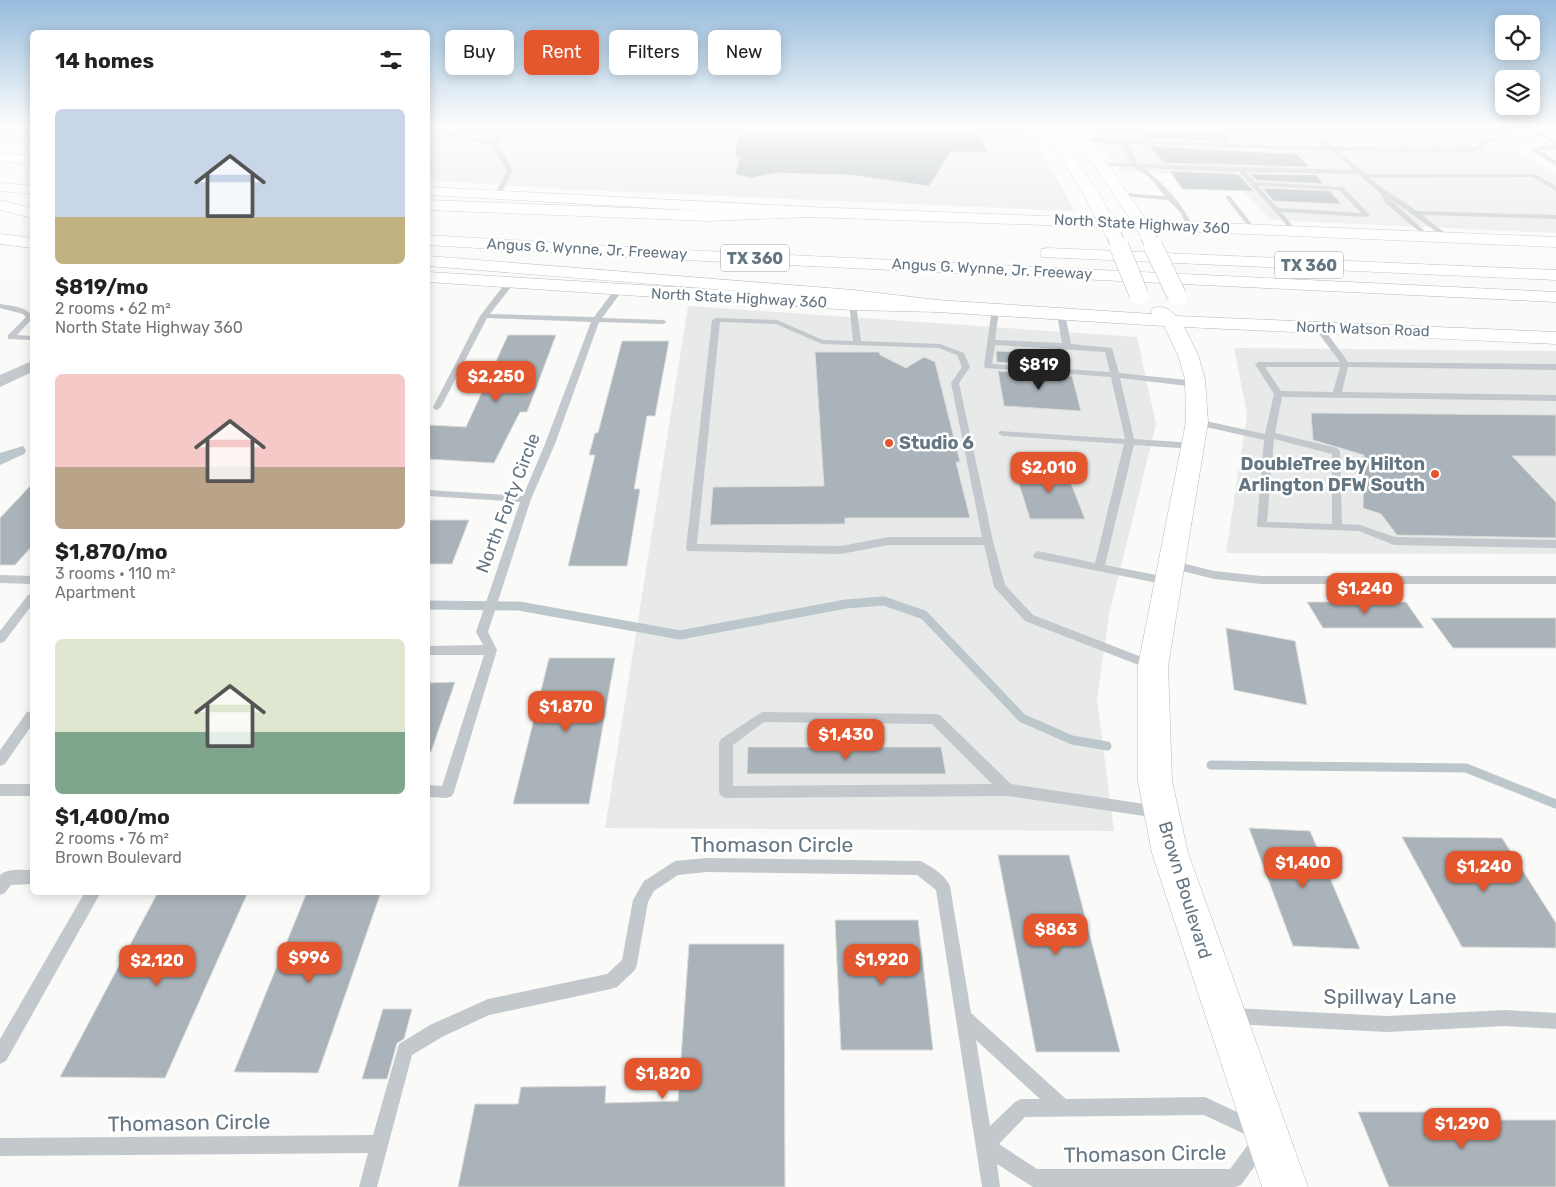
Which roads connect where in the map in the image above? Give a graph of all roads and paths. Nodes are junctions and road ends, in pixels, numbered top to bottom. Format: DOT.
graph roads {
  1 [pos="504,182"];
  2 [pos="1084,182"];
  3 [pos="1114,182"];
  4 [pos="1157,182"];
  5 [pos="1372,182"];
  6 [pos="1545,182"];
  7 [pos="1253,184"];
  8 [pos="0,187"];
  9 [pos="1556,189"];
  10 [pos="30,190"];
  11 [pos="430,191"];
  12 [pos="1385,194"];
  13 [pos="1123,195"];
  14 [pos="497,196"];
  15 [pos="1228,197"];
  16 [pos="1170,198"];
  17 [pos="2,205"];
  18 [pos="430,205"];
  19 [pos="30,208"];
  20 [pos="1276,210"];
  21 [pos="30,212"];
  22 [pos="809,212"];
  23 [pos="1416,213"];
  24 [pos="1556,217"];
  25 [pos="1190,226"];
  26 [pos="1110,229"];
  27 [pos="1253,229"];
  28 [pos="1145,230"];
  29 [pos="1294,231"];
  30 [pos="1427,236"];
  31 [pos="1447,237"];
  32 [pos="0,239"];
  33 [pos="430,240"];
  34 [pos="30,242"];
  35 [pos="1556,242"];
  36 [pos="1032,252"];
  37 [pos="430,261"];
  38 [pos="1556,269"];
  39 [pos="1507,273"];
  40 [pos="1556,275"];
  41 [pos="430,277"];
  42 [pos="1248,282"];
  43 [pos="510,283"];
  44 [pos="618,291"];
  45 [pos="1556,297"];
  46 [pos="852,304"];
  47 [pos="0,306"];
  48 [pos="937,306"];
  49 [pos="994,310"];
  50 [pos="1556,313"];
  51 [pos="1061,314"];
  52 [pos="484,316"];
  53 [pos="30,317"];
  54 [pos="30,317"];
  55 [pos="596,320"];
  56 [pos="1171,321"];
  57 [pos="663,322"];
  58 [pos="1318,327"];
  59 [pos="30,338"];
  60 [pos="1556,338"];
  61 [pos="991,342"];
  62 [pos="857,343"];
  63 [pos="1067,346"];
  64 [pos="1345,364"];
  65 [pos="30,367"];
  66 [pos="1556,367"];
  67 [pos="1115,375"];
  68 [pos="0,382"];
  69 [pos="1196,384"];
  70 [pos="1278,394"];
  71 [pos="1337,394"];
  72 [pos="1556,398"];
  73 [pos="437,407"];
  74 [pos="1197,422"];
  75 [pos="1003,433"];
  76 [pos="1269,436"];
  77 [pos="1130,440"];
  78 [pos="1194,446"];
  79 [pos="430,493"];
  80 [pos="526,499"];
  81 [pos="1337,527"];
  82 [pos="988,541"];
  83 [pos="1556,544"];
  84 [pos="1038,556"];
  85 [pos="1099,568"];
  86 [pos="1169,572"];
  87 [pos="0,579"];
  88 [pos="30,580"];
  89 [pos="1556,580"];
  90 [pos="30,601"];
  91 [pos="0,639"];
  92 [pos="430,650"];
  93 [pos="491,650"];
  94 [pos="1152,666"];
  95 [pos="30,719"];
  96 [pos="0,760"];
  97 [pos="0,790"];
  98 [pos="30,790"];
  99 [pos="1007,790"];
  100 [pos="430,792"];
  101 [pos="1162,813"];
  102 [pos="30,877"];
  103 [pos="0,888"];
  104 [pos="92,895"];
  105 [pos="1225,1016"];
  106 [pos="965,1018"];
  107 [pos="1556,1021"];
  108 [pos="0,1055"];
  109 [pos="1063,1108"];
  110 [pos="1267,1135"];
  111 [pos="379,1144"];
  112 [pos="985,1144"];
  113 [pos="0,1147"];
  114 [pos="368,1187"];
  115 [pos="991,1187"];
  116 [pos="1285,1187"];
  1 -- 14 [label="lane"];
  2 -- 26 [label="main road"];
  3 -- 13 [label="main road"];
  4 -- 16 [label="lane"];
  5 -- 12 [label="lane"];
  6 -- 9 [label="lane"];
  7 -- 20 [label="lane"];
  7 -- 20 [label="lane"];
  8 -- 10 [label="main road"];
  11 -- 14 [label="main road, North State Highway 360"];
  12 -- 23 [label="lane"];
  12 -- 30 [label="lane"];
  13 -- 16 [label="lane"];
  13 -- 28 [label="main road"];
  14 -- 22 [label="main road, North State Highway 360"];
  15 -- 27 [label="lane"];
  16 -- 25 [label="lane"];
  17 -- 19 [label="main road"];
  17 -- 21 [label="main road"];
  18 -- 22 [label="main road"];
  20 -- 29 [label="lane"];
  22 -- 26 [label="main road, North State Highway 360"];
  23 -- 24 [label="lane"];
  23 -- 31 [label="lane"];
  25 -- 27 [label="main road, North State Highway 360"];
  25 -- 28 [label="main road, North State Highway 360"];
  26 -- 28 [label="main road, North State Highway 360"];
  26 -- 56 [label="main road, bridge"];
  27 -- 29 [label="main road, North State Highway 360"];
  28 -- 56 [label="main road, bridge"];
  29 -- 30 [label="main road, North State Highway 360"];
  30 -- 31 [label="main road, North State Highway 360"];
  31 -- 35 [label="main road, North State Highway 360"];
  32 -- 34 [label="main road"];
  33 -- 42 [label="main road, Angus G. Wynne, Jr. Freeway / TX 360"];
  36 -- 39 [label="main road, Angus G. Wynne, Jr. Freeway / TX 360"];
  37 -- 48 [label="main road"];
  38 -- 39 [label="main road"];
  39 -- 40 [label="main road, Angus G. Wynne, Jr. Freeway / TX 360"];
  41 -- 43 [label="main road, North State Highway 360"];
  42 -- 45 [label="main road, Angus G. Wynne, Jr. Freeway / TX 360"];
  42 -- 50 [label="main road"];
  43 -- 44 [label="main road, North State Highway 360"];
  43 -- 52 [label="lane"];
  44 -- 46 [label="main road, North State Highway 360"];
  44 -- 55 [label="lane, North Forty Circle"];
  46 -- 48 [label="main road, North State Highway 360"];
  46 -- 62 [label="lane"];
  47 -- 53 [label="lane"];
  48 -- 49 [label="main road, North State Highway 360"];
  49 -- 51 [label="main road, North State Highway 360"];
  49 -- 61 [label="lane"];
  51 -- 56 [label="main road, North State Highway 360"];
  51 -- 63 [label="lane"];
  52 -- 55 [label="lane"];
  52 -- 73 [label="lane"];
  54 -- 59 [label="lane"];
  55 -- 57 [label="lane"];
  55 -- 80 [label="lane, North Forty Circle"];
  56 -- 58 [label="main road, North Watson Road"];
  56 -- 69 [label="main road, Brown Boulevard"];
  58 -- 60 [label="main road, North Watson Road"];
  58 -- 64 [label="lane"];
  61 -- 63 [label="lane"];
  61 -- 67 [label="lane"];
  62 -- 82 [label="lane"];
  62 -- 82 [label="lane"];
  63 -- 67 [label="lane"];
  64 -- 66 [label="lane"];
  64 -- 70 [label="lane"];
  64 -- 71 [label="lane"];
  65 -- 68 [label="street"];
  67 -- 69 [label="lane"];
  67 -- 77 [label="lane"];
  69 -- 74 [label="main road, Brown Boulevard"];
  70 -- 71 [label="lane"];
  70 -- 76 [label="lane"];
  71 -- 72 [label="lane"];
  74 -- 76 [label="lane"];
  74 -- 78 [label="main road, Brown Boulevard"];
  75 -- 77 [label="lane"];
  76 -- 81 [label="lane"];
  76 -- 81 [label="lane"];
  77 -- 78 [label="lane"];
  77 -- 85 [label="lane"];
  78 -- 86 [label="main road, Brown Boulevard"];
  79 -- 80 [label="lane"];
  80 -- 93 [label="lane, North Forty Circle"];
  81 -- 83 [label="lane"];
  82 -- 94 [label="lane"];
  84 -- 85 [label="lane"];
  85 -- 86 [label="lane"];
  86 -- 89 [label="lane"];
  86 -- 94 [label="main road, Brown Boulevard"];
  87 -- 88 [label="lane"];
  90 -- 91 [label="lane"];
  92 -- 93 [label="lane"];
  93 -- 100 [label="lane"];
  94 -- 101 [label="main road, Brown Boulevard"];
  95 -- 96 [label="lane"];
  97 -- 98 [label="lane"];
  99 -- 99 [label="lane"];
  99 -- 101 [label="lane"];
  101 -- 105 [label="main road, Brown Boulevard"];
  102 -- 103 [label="lane"];
  104 -- 108 [label="lane"];
  105 -- 107 [label="lane, Spillway Lane"];
  105 -- 110 [label="main road, Brown Boulevard"];
  106 -- 109 [label="lane"];
  106 -- 111 [label="lane, Thomason Circle"];
  106 -- 112 [label="lane, Thomason Circle"];
  109 -- 110 [label="lane, Thomason Circle"];
  109 -- 112 [label="lane, Thomason Circle"];
  110 -- 112 [label="lane, Thomason Circle"];
  110 -- 116 [label="main road, Brown Boulevard"];
  111 -- 113 [label="lane, Thomason Circle"];
  111 -- 114 [label="lane, Thomason Circle"];
  112 -- 115 [label="lane, Thomason Circle"];
}
